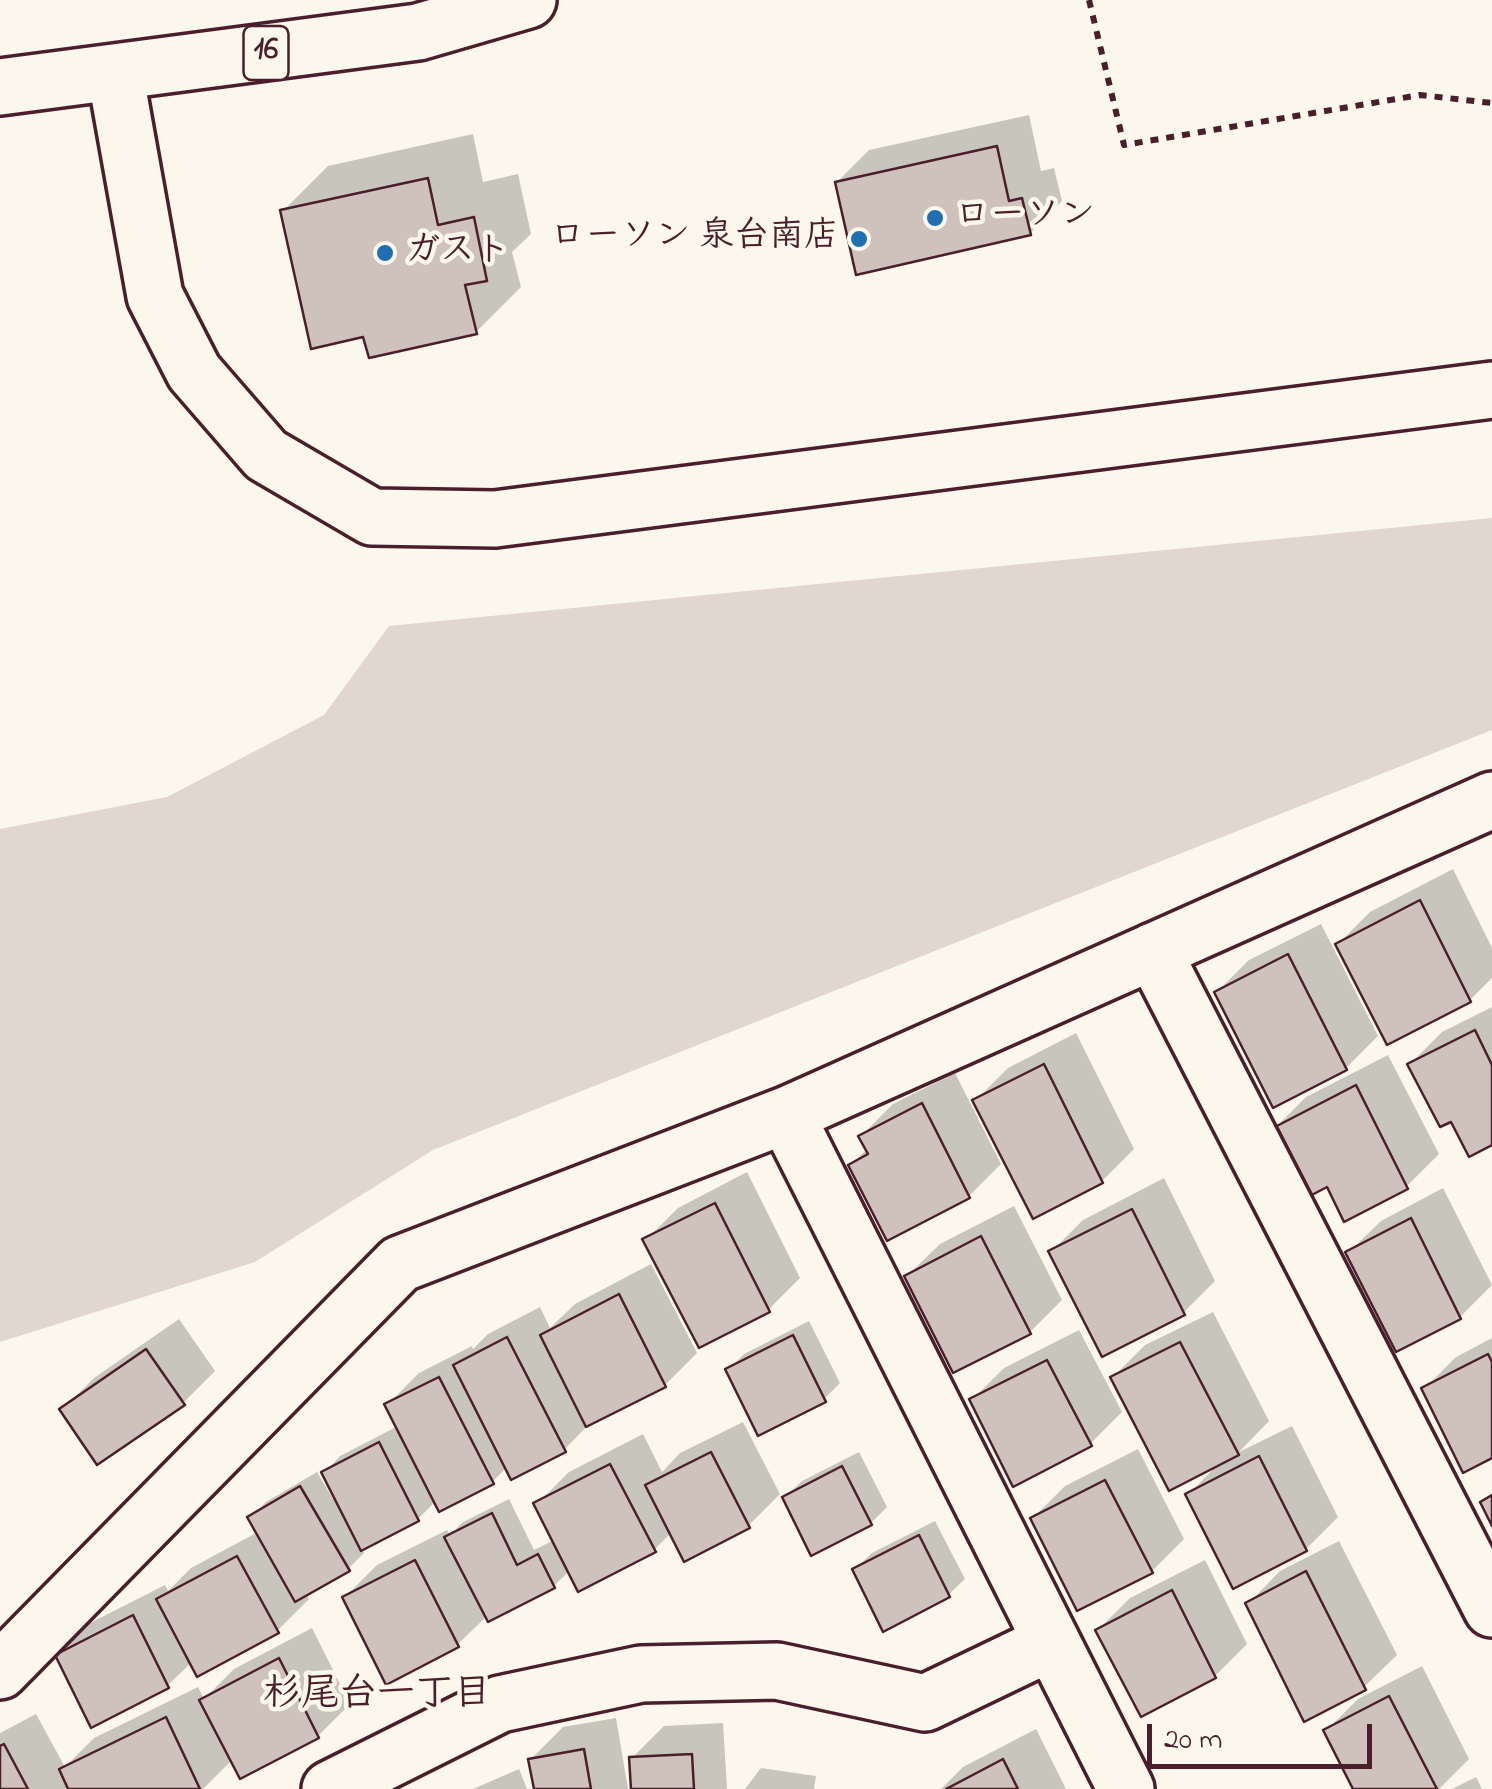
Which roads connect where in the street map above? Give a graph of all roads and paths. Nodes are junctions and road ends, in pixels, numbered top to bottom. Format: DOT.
graph roads {
  1 [pos="528,0"];
  2 [pos="1089,0"];
  3 [pos="115,74"];
  4 [pos="0,87"];
  5 [pos="1492,103"];
  6 [pos="1492,390"];
  7 [pos="1492,800"];
  8 [pos="1153,951"];
  9 [pos="786,1115"];
  10 [pos="1492,1609"];
  11 [pos="1052,1642"];
  12 [pos="0,1672"];
  13 [pos="330,1789"];
  14 [pos="1126,1789"];
  1 -- 3 [label="street, 16"];
  2 -- 5 [label="path"];
  3 -- 4 [label="street, 16"];
  3 -- 6 [label="street"];
  7 -- 8 [label="street"];
  8 -- 9 [label="street"];
  8 -- 10 [label="street"];
  9 -- 11 [label="street"];
  9 -- 12 [label="street"];
  11 -- 13 [label="street"];
  11 -- 14 [label="street"];
}
